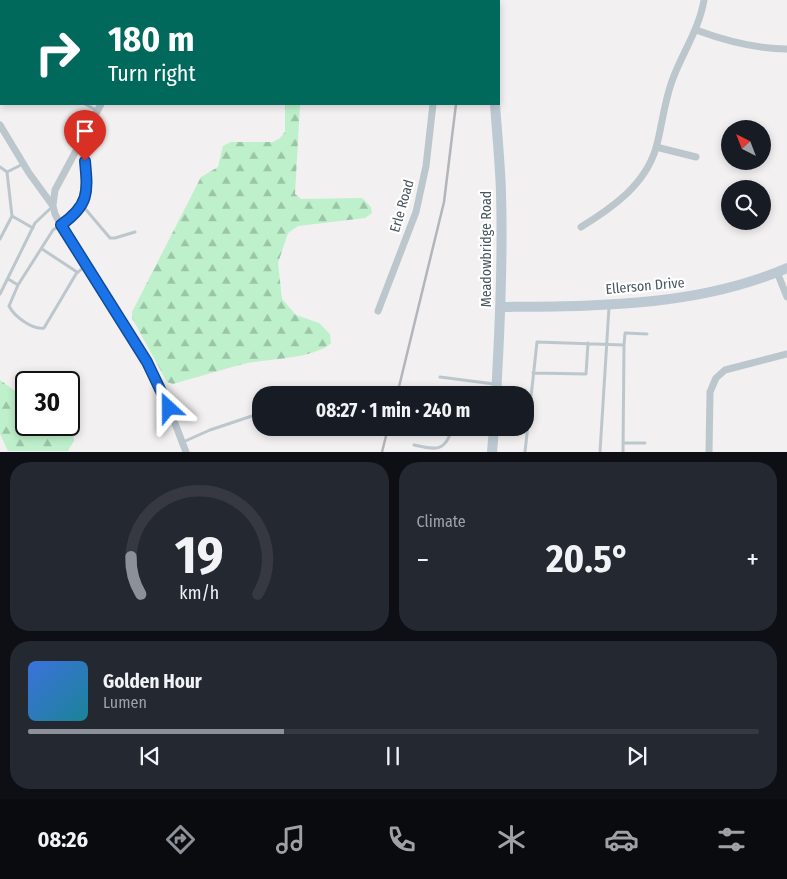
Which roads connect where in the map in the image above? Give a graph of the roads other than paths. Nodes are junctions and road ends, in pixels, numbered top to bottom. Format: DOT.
graph roads {
  1 [pos="704,0"];
  2 [pos="696,30"];
  3 [pos="787,49"];
  4 [pos="433,105"];
  5 [pos="495,105"];
  6 [pos="99,107"];
  7 [pos="0,125"];
  8 [pos="656,147"];
  9 [pos="77,148"];
  10 [pos="696,157"];
  11 [pos="23,164"];
  12 [pos="0,167"];
  13 [pos="7,172"];
  14 [pos="82,205"];
  15 [pos="52,206"];
  16 [pos="12,216"];
  17 [pos="61,225"];
  18 [pos="581,227"];
  19 [pos="33,228"];
  20 [pos="135,232"];
  21 [pos="0,239"];
  22 [pos="42,250"];
  23 [pos="86,264"];
  24 [pos="787,268"];
  25 [pos="77,272"];
  26 [pos="777,272"];
  27 [pos="8,279"];
  28 [pos="18,285"];
  29 [pos="0,294"];
  30 [pos="787,297"];
  31 [pos="609,304"];
  32 [pos="501,307"];
  33 [pos="378,311"];
  34 [pos="646,334"];
  35 [pos="588,343"];
  36 [pos="607,344"];
  37 [pos="624,345"];
  38 [pos="787,354"];
  39 [pos="533,373"];
  40 [pos="440,377"];
  41 [pos="497,384"];
  42 [pos="252,416"];
  43 [pos="450,436"];
  44 [pos="493,436"];
  45 [pos="182,442"];
  46 [pos="624,443"];
  47 [pos="645,443"];
  48 [pos="414,445"];
  49 [pos="186,452"];
  50 [pos="492,452"];
  51 [pos="524,452"];
  52 [pos="600,452"];
  53 [pos="623,452"];
  54 [pos="709,452"];
  1 -- 2 [label="street"];
  2 -- 3 [label="street"];
  2 -- 8 [label="street"];
  4 -- 33 [label="street, Erle Road"];
  5 -- 32 [label="main road, Meadowbridge Road"];
  6 -- 9 [label="street"];
  7 -- 11 [label="street"];
  8 -- 10 [label="street"];
  8 -- 18 [label="street"];
  9 -- 14 [label="lane"];
  9 -- 15 [label="street"];
  11 -- 13 [label="lane"];
  11 -- 15 [label="street"];
  12 -- 13 [label="lane"];
  13 -- 16 [label="lane"];
  14 -- 17 [label="lane"];
  14 -- 20 [label="lane"];
  15 -- 17 [label="street"];
  15 -- 19 [label="lane"];
  16 -- 19 [label="lane"];
  16 -- 21 [label="lane"];
  17 -- 22 [label="lane"];
  17 -- 23 [label="street"];
  19 -- 27 [label="lane"];
  22 -- 25 [label="lane"];
  22 -- 28 [label="lane"];
  23 -- 25 [label="lane"];
  23 -- 45 [label="street"];
  24 -- 26 [label="main road, Ellerson Drive"];
  25 -- 28 [label="lane"];
  26 -- 30 [label="street"];
  26 -- 31 [label="main road, Ellerson Drive"];
  27 -- 28 [label="lane"];
  27 -- 29 [label="lane"];
  31 -- 32 [label="main road, Ellerson Drive"];
  31 -- 36 [label="lane"];
  32 -- 41 [label="main road, Meadowbridge Road"];
  34 -- 37 [label="lane"];
  35 -- 36 [label="lane"];
  35 -- 39 [label="lane"];
  35 -- 39 [label="lane"];
  36 -- 37 [label="lane"];
  36 -- 52 [label="lane"];
  37 -- 46 [label="lane"];
  38 -- 54 [label="street"];
  39 -- 51 [label="lane"];
  40 -- 41 [label="lane"];
  42 -- 45 [label="lane"];
  43 -- 48 [label="lane"];
  44 -- 50 [label="main road"];
  45 -- 49 [label="street"];
  46 -- 47 [label="lane"];
  46 -- 53 [label="lane"];
}
